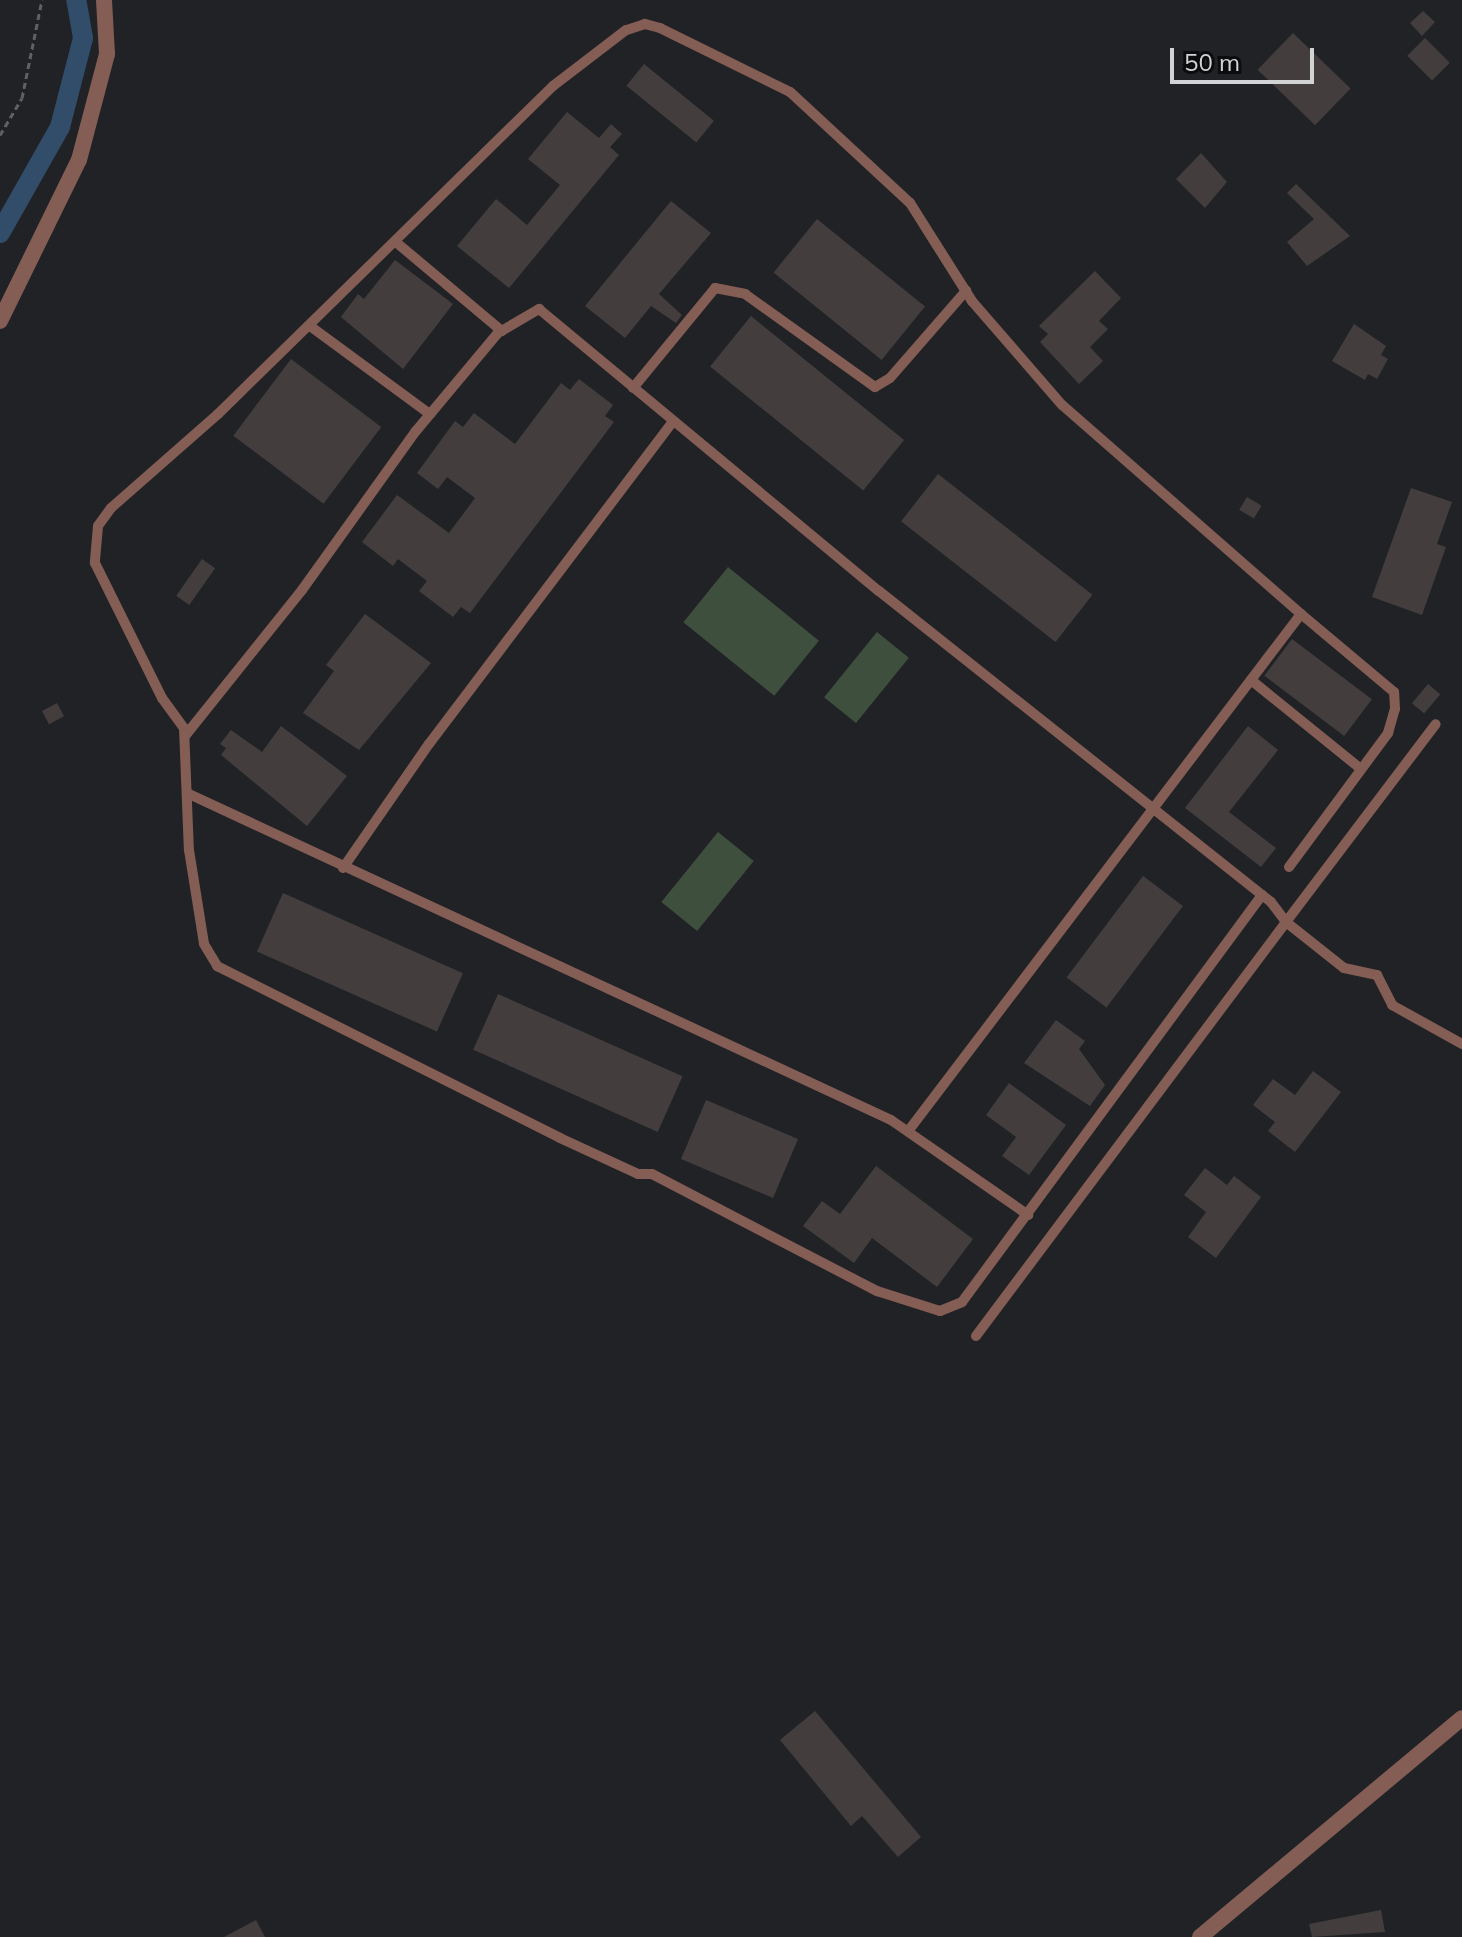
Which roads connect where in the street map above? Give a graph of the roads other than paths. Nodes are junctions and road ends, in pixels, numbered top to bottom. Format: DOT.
graph roads {
  1 [pos="104,0"];
  2 [pos="397,243"];
  3 [pos="966,291"];
  4 [pos="0,321"];
  5 [pos="310,326"];
  6 [pos="502,331"];
  7 [pos="633,388"];
  8 [pos="430,414"];
  9 [pos="673,421"];
  10 [pos="1301,614"];
  11 [pos="1251,680"];
  12 [pos="1436,724"];
  13 [pos="185,736"];
  14 [pos="1361,769"];
  15 [pos="189,794"];
  16 [pos="1153,809"];
  17 [pos="1289,867"];
  18 [pos="343,868"];
  19 [pos="1262,895"];
  20 [pos="1286,922"];
  21 [pos="1462,1044"];
  22 [pos="909,1130"];
  23 [pos="1028,1215"];
  24 [pos="976,1336"];
  25 [pos="1462,1718"];
  26 [pos="1200,1937"];
  1 -- 4 [label="street"];
  2 -- 3 [label="lane"];
  2 -- 5 [label="lane"];
  2 -- 6 [label="lane"];
  3 -- 7 [label="lane"];
  3 -- 10 [label="lane"];
  5 -- 8 [label="lane"];
  5 -- 13 [label="lane"];
  6 -- 7 [label="lane"];
  6 -- 8 [label="lane"];
  7 -- 9 [label="lane"];
  8 -- 13 [label="lane"];
  9 -- 16 [label="lane"];
  9 -- 18 [label="lane"];
  10 -- 11 [label="lane"];
  10 -- 14 [label="lane"];
  11 -- 14 [label="lane"];
  11 -- 16 [label="lane"];
  12 -- 20 [label="lane"];
  13 -- 15 [label="lane"];
  14 -- 17 [label="lane"];
  15 -- 18 [label="lane"];
  15 -- 23 [label="lane"];
  16 -- 19 [label="lane"];
  16 -- 22 [label="lane"];
  18 -- 22 [label="lane"];
  19 -- 20 [label="lane"];
  19 -- 23 [label="lane"];
  20 -- 21 [label="lane"];
  20 -- 24 [label="lane"];
  22 -- 23 [label="lane"];
  25 -- 26 [label="street"];
}
